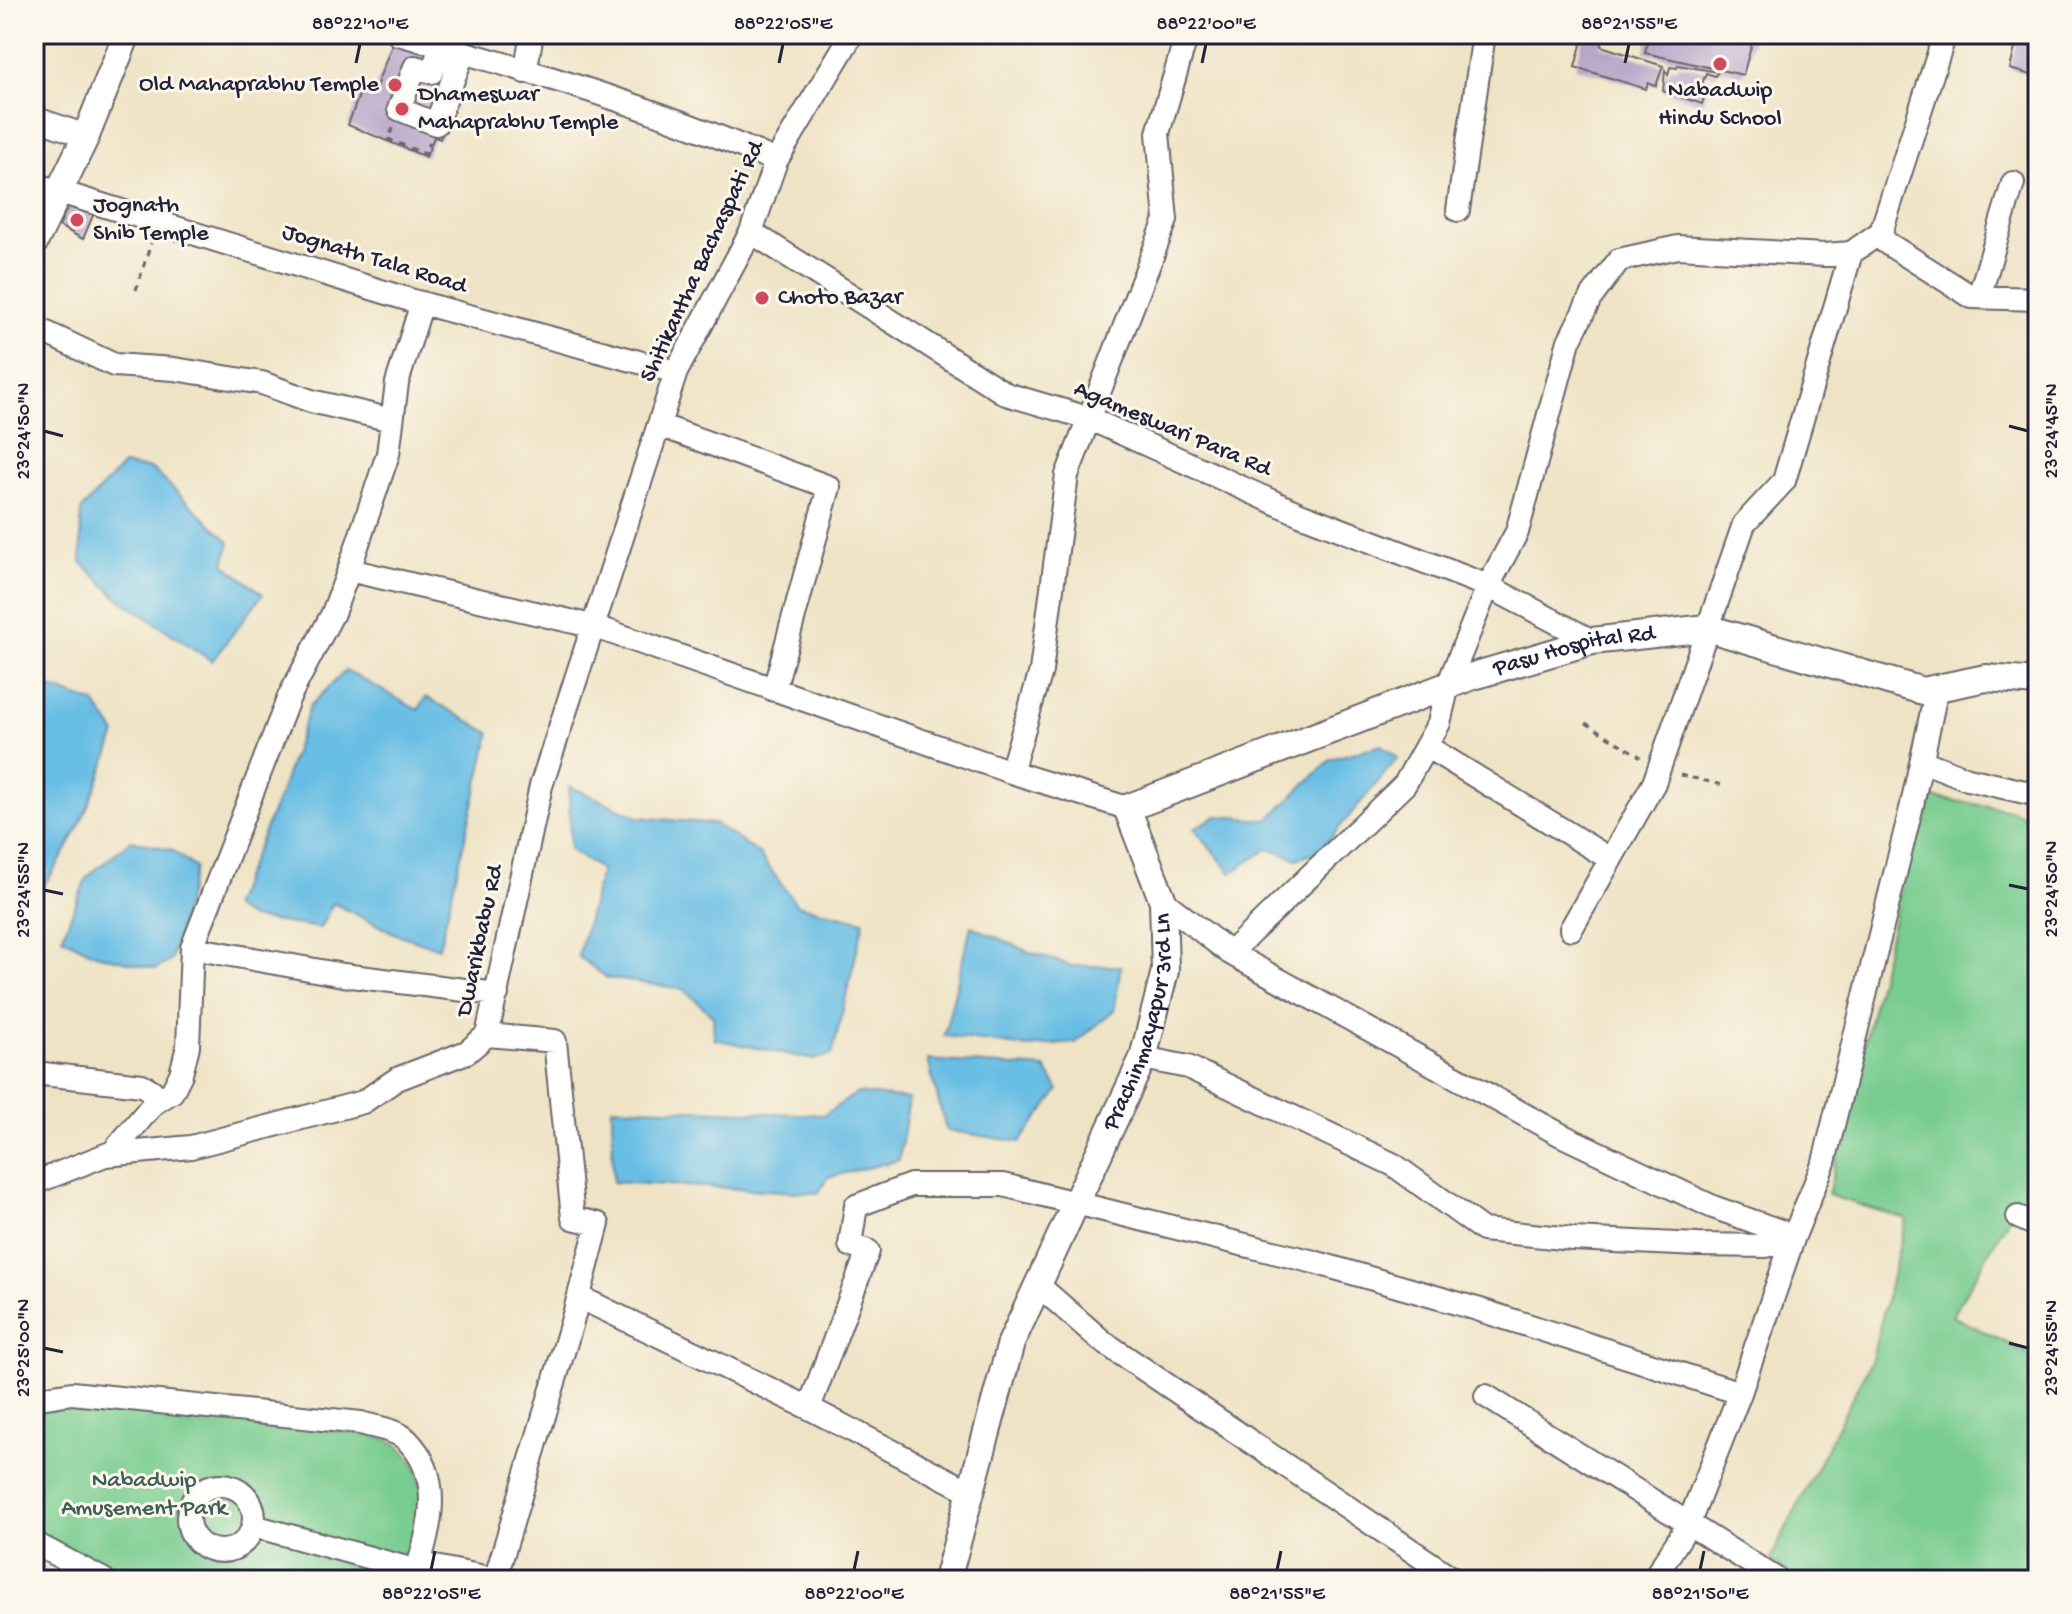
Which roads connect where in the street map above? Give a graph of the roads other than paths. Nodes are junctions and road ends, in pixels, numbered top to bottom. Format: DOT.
graph roads {
  1 [pos="127,34"];
  2 [pos="398,34"];
  3 [pos="532,34"];
  4 [pos="852,34"];
  5 [pos="1187,34"];
  6 [pos="1484,34"];
  7 [pos="1945,34"];
  8 [pos="525,72"];
  9 [pos="34,118"];
  10 [pos="86,136"];
  11 [pos="776,161"];
  12 [pos="2013,183"];
  13 [pos="46,186"];
  14 [pos="1458,210"];
  15 [pos="751,232"];
  16 [pos="1881,232"];
  17 [pos="34,243"];
  18 [pos="1851,253"];
  19 [pos="1979,297"];
  20 [pos="2038,299"];
  21 [pos="422,303"];
  22 [pos="34,327"];
  23 [pos="676,372"];
  24 [pos="1088,418"];
  25 [pos="392,420"];
  26 [pos="659,425"];
  27 [pos="349,570"];
  28 [pos="1488,586"];
  29 [pos="597,621"];
  30 [pos="1707,628"];
  31 [pos="1592,641"];
  32 [pos="2038,682"];
  33 [pos="1448,685"];
  34 [pos="1937,688"];
  35 [pos="774,690"];
  36 [pos="1426,746"];
  37 [pos="1922,761"];
  38 [pos="1011,772"];
  39 [pos="2038,795"];
  40 [pos="1127,808"];
  41 [pos="1610,859"];
  42 [pos="1163,901"];
  43 [pos="1571,929"];
  44 [pos="192,948"];
  45 [pos="1230,953"];
  46 [pos="497,994"];
  47 [pos="487,1035"];
  48 [pos="1143,1058"];
  49 [pos="34,1073"];
  50 [pos="154,1103"];
  51 [pos="106,1155"];
  52 [pos="34,1183"];
  53 [pos="1076,1202"];
  54 [pos="1793,1239"];
  55 [pos="1038,1285"];
  56 [pos="579,1297"];
  57 [pos="1740,1393"];
  58 [pos="1486,1396"];
  59 [pos="34,1399"];
  60 [pos="809,1408"];
  61 [pos="971,1492"];
  62 [pos="1688,1525"];
  63 [pos="254,1526"];
  64 [pos="34,1543"];
  65 [pos="416,1575"];
  66 [pos="497,1579"];
  67 [pos="104,1580"];
  68 [pos="947,1580"];
  69 [pos="1455,1580"];
  70 [pos="1653,1580"];
  71 [pos="1778,1580"];
  1 -- 10 [label="main road"];
  2 -- 8 [label="street"];
  3 -- 8 [label="street"];
  4 -- 11 [label="street, Shitikantha Bachaspati Rd"];
  5 -- 24 [label="street"];
  6 -- 14 [label="street"];
  7 -- 16 [label="street"];
  8 -- 11 [label="street"];
  9 -- 10 [label="street"];
  10 -- 13 [label="main road"];
  11 -- 15 [label="street, Shitikantha Bachaspati Rd"];
  12 -- 19 [label="street"];
  13 -- 17 [label="main road"];
  13 -- 21 [label="street, Jognath Tala Road"];
  15 -- 23 [label="street, Shitikantha Bachaspati Rd"];
  15 -- 24 [label="street, Agameswari Para Rd"];
  16 -- 18 [label="street"];
  16 -- 19 [label="street"];
  18 -- 28 [label="street"];
  18 -- 30 [label="street"];
  19 -- 20 [label="street"];
  21 -- 23 [label="street, Jognath Tala Road"];
  21 -- 25 [label="street"];
  22 -- 25 [label="street"];
  23 -- 26 [label="street, Shitikantha Bachaspati Rd"];
  24 -- 28 [label="street, Agameswari Para Rd"];
  24 -- 38 [label="street"];
  25 -- 27 [label="street"];
  26 -- 29 [label="street, Shitikantha Bachaspati Rd"];
  26 -- 35 [label="street"];
  27 -- 29 [label="street"];
  27 -- 44 [label="street"];
  28 -- 31 [label="street, Agameswari Para Rd"];
  28 -- 33 [label="street"];
  29 -- 35 [label="street"];
  29 -- 46 [label="street, Dwarikbabu Rd"];
  30 -- 31 [label="main road, Pasu Hospital Rd"];
  30 -- 34 [label="main road, Pasu Hospital Rd"];
  30 -- 41 [label="street"];
  31 -- 33 [label="main road, Pasu Hospital Rd"];
  32 -- 34 [label="main road, Pasu Hospital Rd"];
  33 -- 36 [label="street"];
  33 -- 40 [label="main road, Pasu Hospital Rd"];
  34 -- 37 [label="street"];
  35 -- 38 [label="street"];
  36 -- 41 [label="street"];
  36 -- 45 [label="street"];
  37 -- 39 [label="street"];
  37 -- 54 [label="street"];
  38 -- 40 [label="street"];
  40 -- 42 [label="main road, Prachinmayapur 3rd Ln"];
  41 -- 43 [label="street"];
  42 -- 45 [label="street"];
  42 -- 48 [label="main road, Prachinmayapur 3rd Ln"];
  44 -- 46 [label="street"];
  44 -- 50 [label="street"];
  45 -- 54 [label="street"];
  46 -- 47 [label="street, Dwarikbabu Rd"];
  47 -- 51 [label="street"];
  47 -- 56 [label="street, Dwarikbabu Rd"];
  48 -- 53 [label="main road, Prachinmayapur 3rd Ln"];
  48 -- 54 [label="street"];
  49 -- 50 [label="street"];
  50 -- 51 [label="street"];
  51 -- 52 [label="street"];
  53 -- 55 [label="main road, Prachinmayapur 3rd Ln"];
  53 -- 57 [label="street"];
  53 -- 60 [label="street"];
  54 -- 57 [label="street"];
  55 -- 61 [label="main road, Prachinmayapur 3rd Ln"];
  55 -- 69 [label="street"];
  56 -- 60 [label="street"];
  56 -- 66 [label="street, Dwarikbabu Rd"];
  57 -- 62 [label="street"];
  58 -- 62 [label="street"];
  59 -- 65 [label="street"];
  60 -- 61 [label="street"];
  61 -- 68 [label="main road, Prachinmayapur 3rd Ln"];
  62 -- 70 [label="street"];
  62 -- 71 [label="street"];
  63 -- 65 [label="street"];
  64 -- 67 [label="street"];
  65 -- 66 [label="street"];
}
